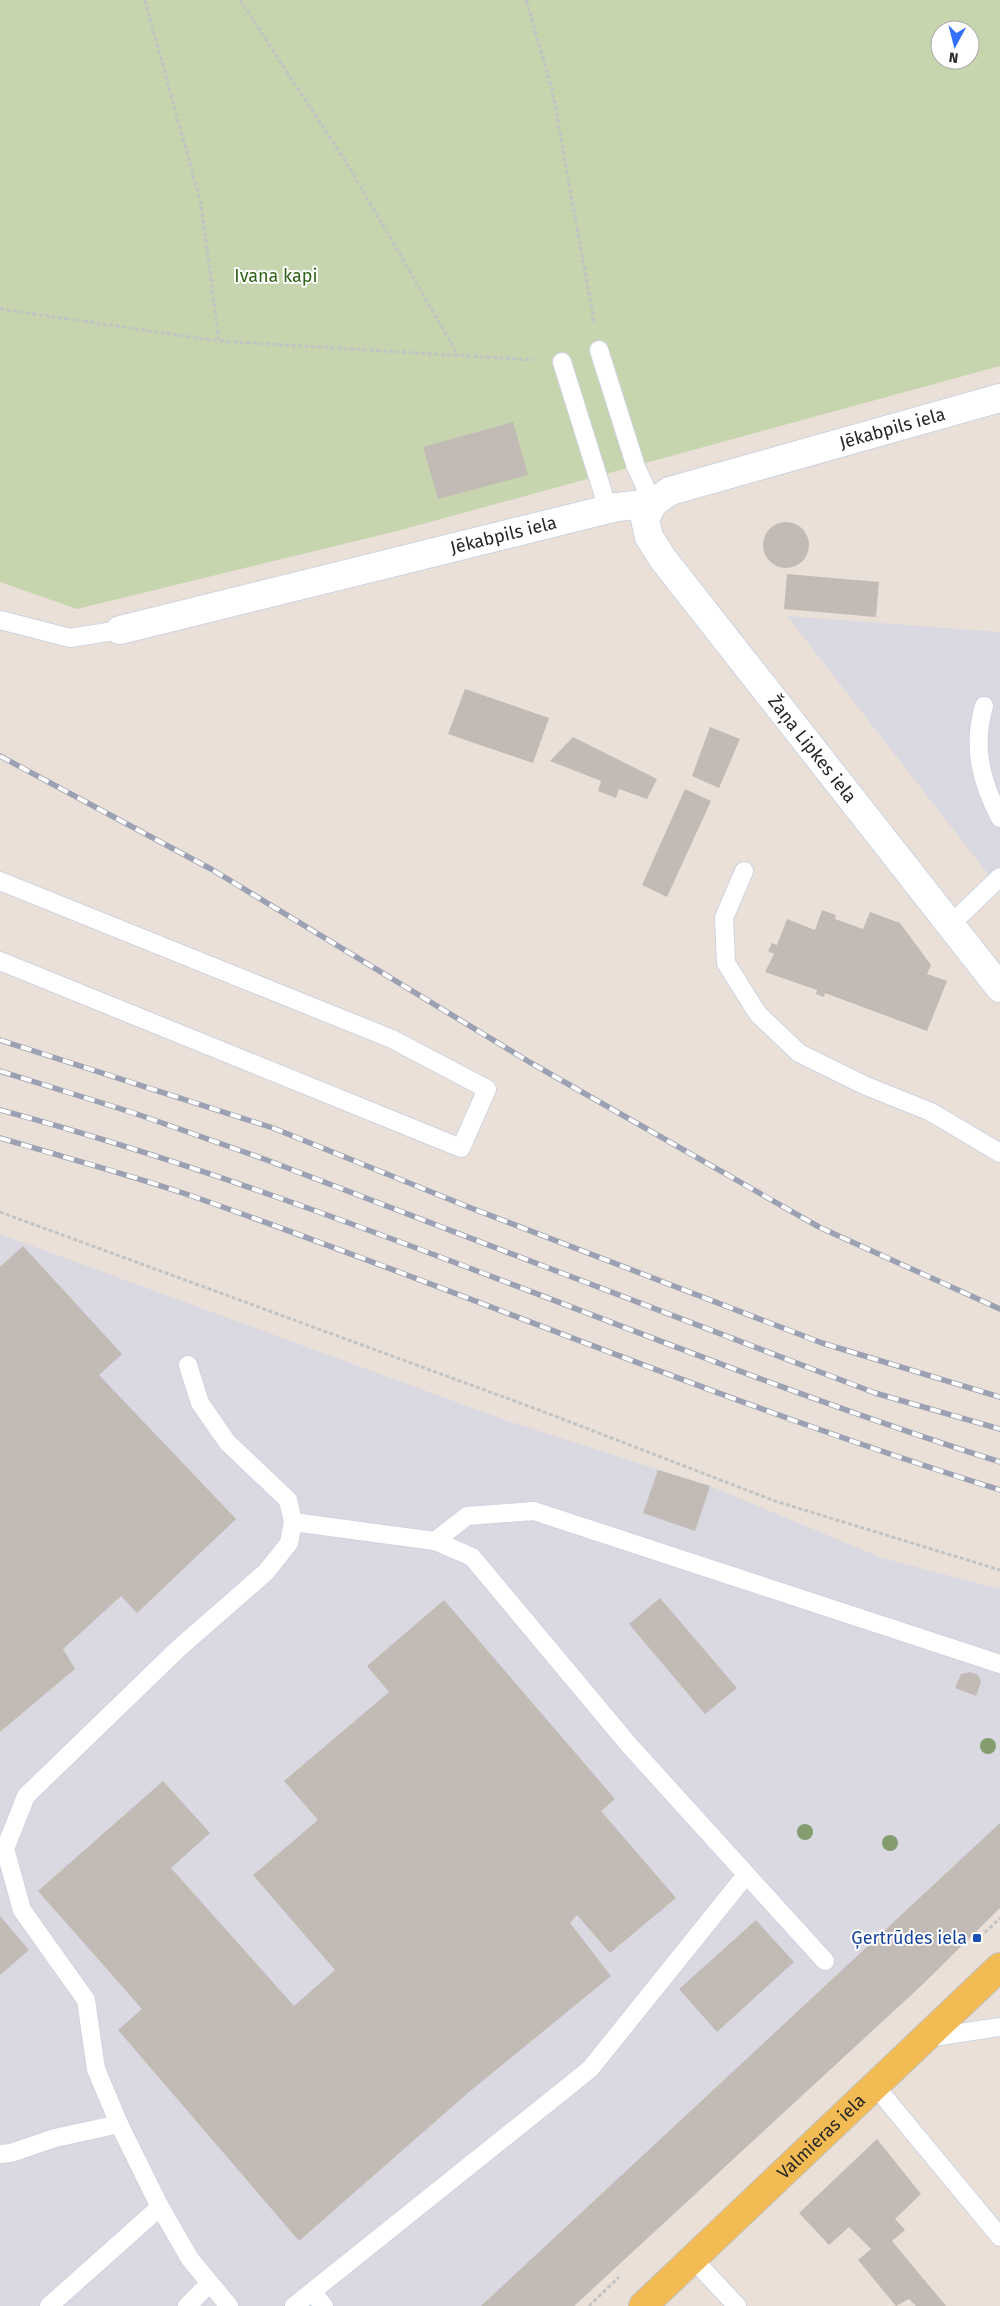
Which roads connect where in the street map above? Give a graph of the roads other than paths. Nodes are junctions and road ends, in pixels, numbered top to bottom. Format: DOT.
graph roads {
  1 [pos="598,350"];
  2 [pos="562,362"];
  3 [pos="1000,398"];
  4 [pos="653,503"];
  5 [pos="608,509"];
  6 [pos="0,620"];
  7 [pos="120,630"];
  8 [pos="984,706"];
  9 [pos="1000,818"];
  10 [pos="744,871"];
  11 [pos="1000,877"];
  12 [pos="0,881"];
  13 [pos="950,925"];
  14 [pos="0,961"];
  15 [pos="1000,988"];
  16 [pos="1000,1153"];
  17 [pos="188,1366"];
  18 [pos="294,1522"];
  19 [pos="434,1541"];
  20 [pos="1000,1664"];
  21 [pos="746,1875"];
  22 [pos="825,1961"];
  23 [pos="1000,1967"];
  24 [pos="1000,2027"];
  25 [pos="928,2038"];
  26 [pos="876,2087"];
  27 [pos="120,2124"];
  28 [pos="0,2154"];
  29 [pos="160,2207"];
  30 [pos="1000,2238"];
  31 [pos="693,2259"];
  32 [pos="210,2283"];
  33 [pos="312,2292"];
  34 [pos="49,2306"];
  35 [pos="187,2306"];
  36 [pos="229,2306"];
  37 [pos="294,2306"];
  38 [pos="324,2306"];
  39 [pos="643,2306"];
  40 [pos="738,2306"];
  1 -- 4 [label="lane"];
  2 -- 5 [label="lane"];
  3 -- 4 [label="street, Jēkabpils iela"];
  4 -- 5 [label="street, Jēkabpils iela"];
  4 -- 13 [label="street, Žaņa Lipkes iela"];
  5 -- 7 [label="street, Jēkabpils iela"];
  6 -- 7 [label="lane, Jēkabpils iela"];
  8 -- 9 [label="lane"];
  10 -- 16 [label="lane"];
  11 -- 13 [label="lane"];
  12 -- 14 [label="lane"];
  13 -- 15 [label="street, Žaņa Lipkes iela"];
  17 -- 18 [label="lane"];
  18 -- 19 [label="lane"];
  18 -- 27 [label="lane"];
  19 -- 20 [label="lane"];
  19 -- 21 [label="lane"];
  21 -- 22 [label="lane"];
  21 -- 33 [label="lane"];
  23 -- 25 [label="main road, Valmieras iela"];
  24 -- 25 [label="lane"];
  25 -- 26 [label="main road, Valmieras iela"];
  26 -- 30 [label="lane"];
  26 -- 31 [label="main road, Valmieras iela"];
  27 -- 28 [label="lane"];
  27 -- 29 [label="lane"];
  29 -- 32 [label="lane"];
  29 -- 34 [label="lane"];
  31 -- 39 [label="main road, Valmieras iela"];
  31 -- 40 [label="lane"];
  32 -- 35 [label="lane"];
  32 -- 36 [label="lane"];
  33 -- 37 [label="lane"];
  33 -- 38 [label="lane"];
}
